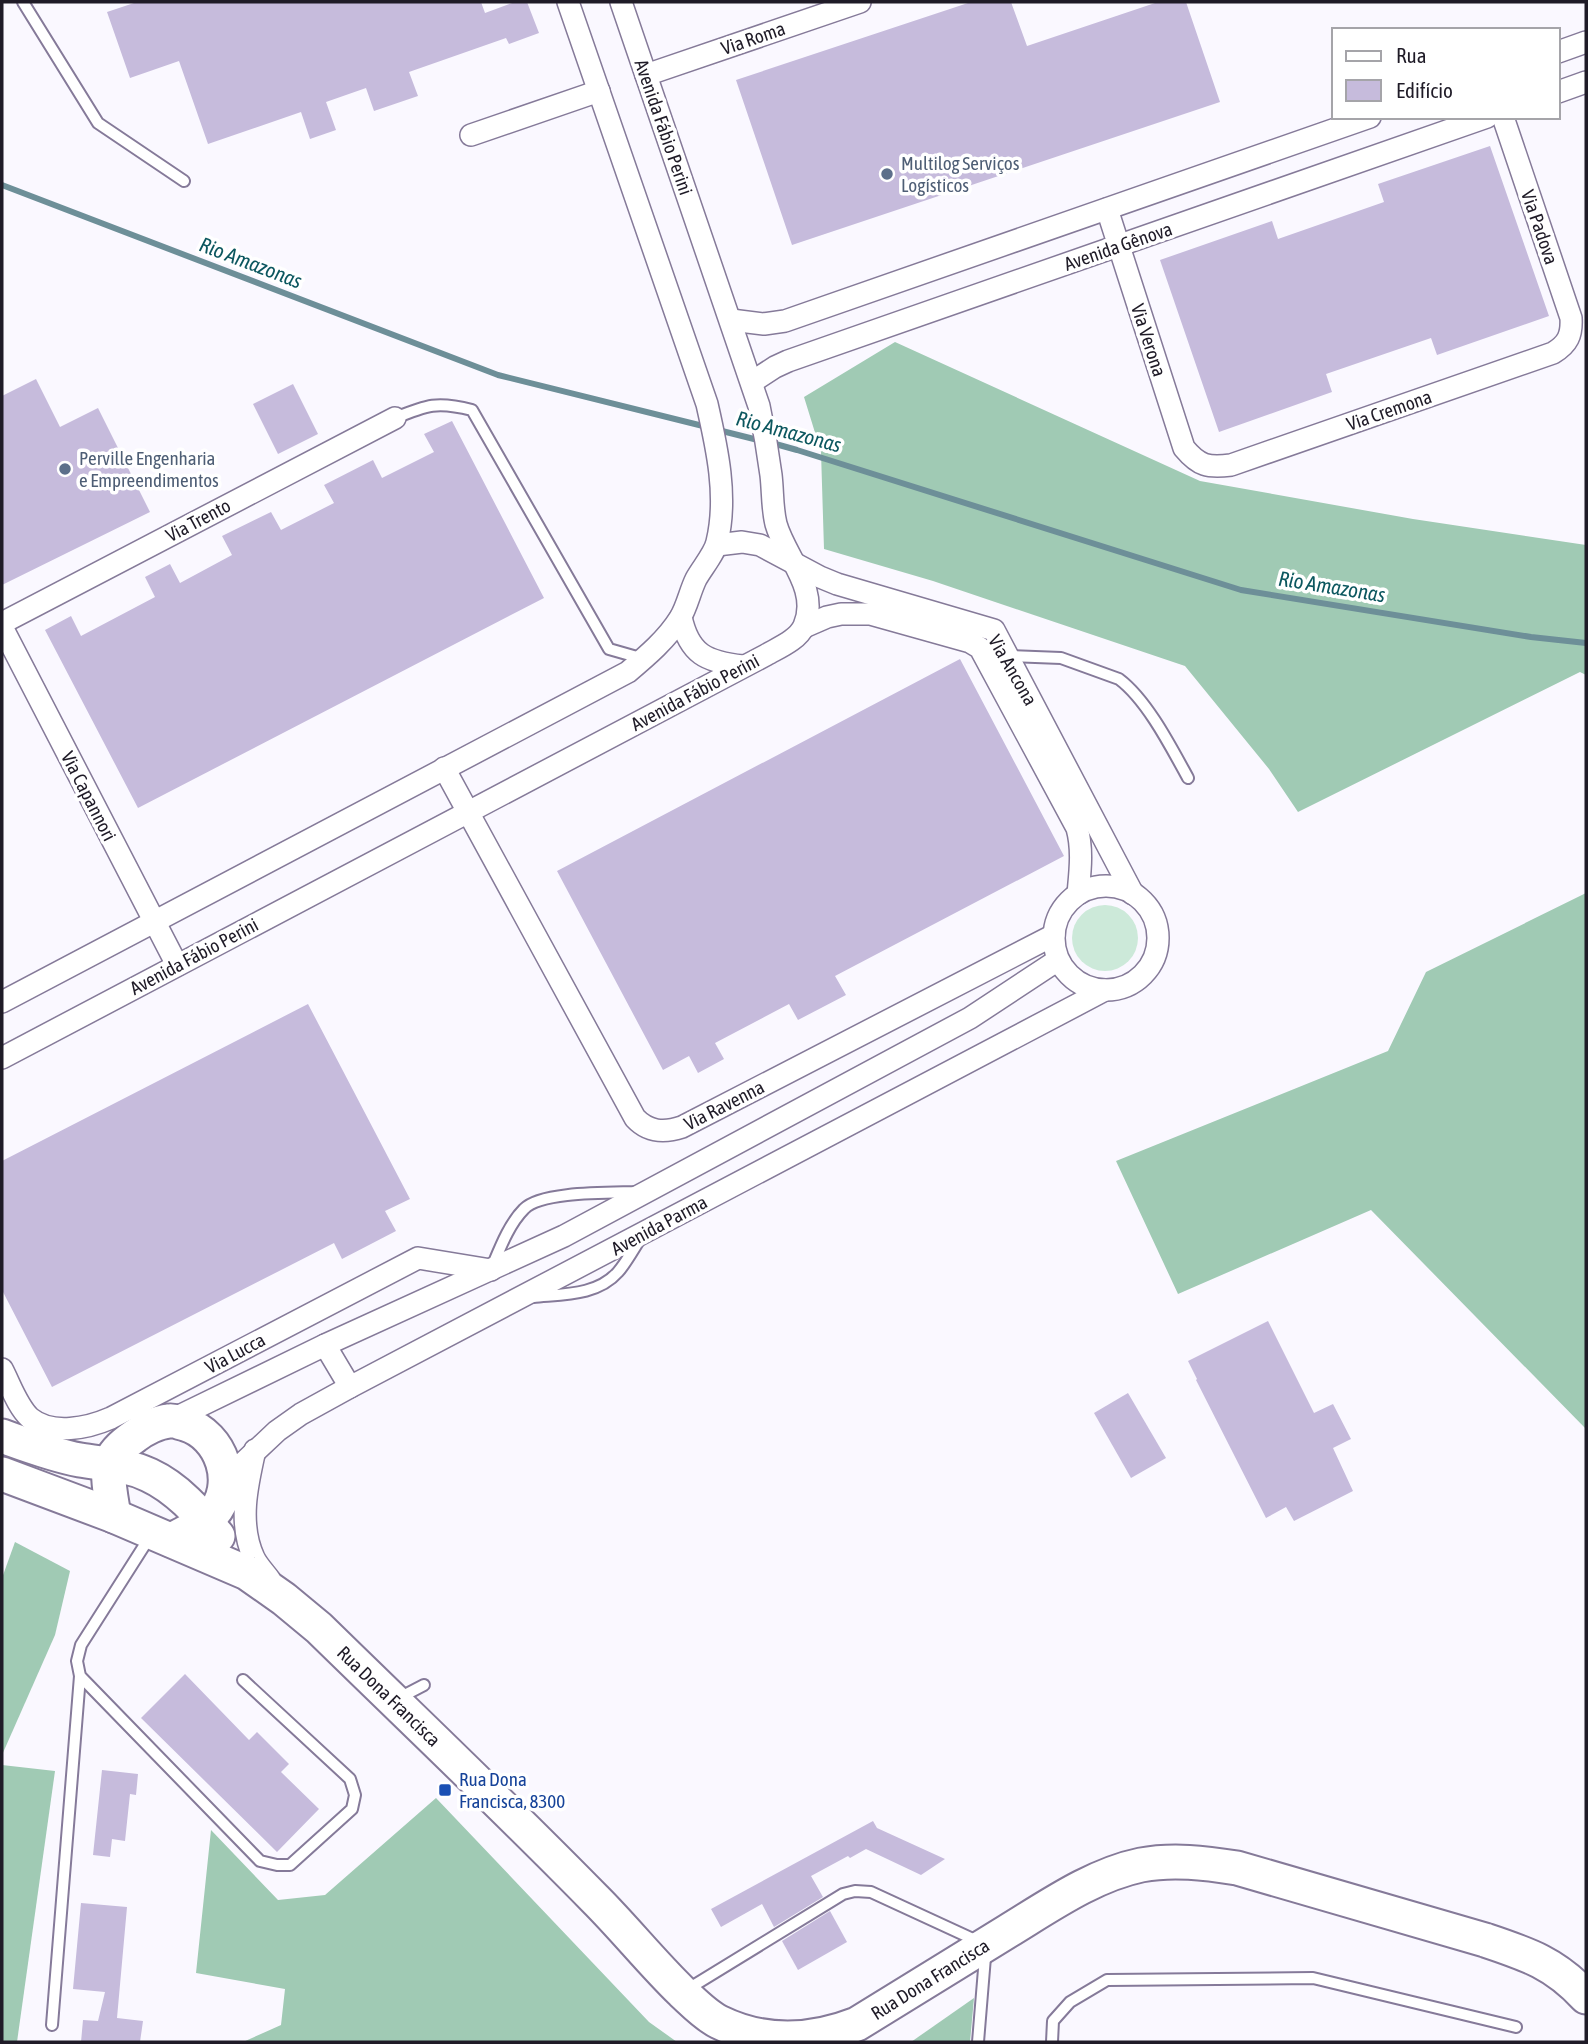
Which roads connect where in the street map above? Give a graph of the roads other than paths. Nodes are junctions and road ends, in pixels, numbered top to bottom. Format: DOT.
graph roads {
  1 [pos="23,2"];
  2 [pos="568,2"];
  3 [pos="621,2"];
  4 [pos="860,2"];
  5 [pos="1586,42"];
  6 [pos="1560,51"];
  7 [pos="646,75"];
  8 [pos="1586,82"];
  9 [pos="599,91"];
  10 [pos="1560,91"];
  11 [pos="1364,119"];
  12 [pos="1481,119"];
  13 [pos="1504,119"];
  14 [pos="471,135"];
  15 [pos="184,181"];
  16 [pos="1107,209"];
  17 [pos="1119,246"];
  18 [pos="731,320"];
  19 [pos="1570,337"];
  20 [pos="752,382"];
  21 [pos="395,418"];
  22 [pos="1202,464"];
  23 [pos="717,545"];
  24 [pos="794,564"];
  25 [pos="681,617"];
  26 [pos="2,625"];
  27 [pos="804,626"];
  28 [pos="1009,656"];
  29 [pos="644,659"];
  30 [pos="743,666"];
  31 [pos="444,768"];
  32 [pos="1188,778"];
  33 [pos="468,811"];
  34 [pos="1078,894"];
  35 [pos="1133,894"];
  36 [pos="154,922"];
  37 [pos="1054,935"];
  38 [pos="1058,960"];
  39 [pos="177,965"];
  40 [pos="1105,990"];
  41 [pos="2,1002"];
  42 [pos="2,1058"];
  43 [pos="647,1191"];
  44 [pos="491,1270"];
  45 [pos="520,1298"];
  46 [pos="325,1345"];
  47 [pos="2,1369"];
  48 [pos="350,1387"];
  49 [pos="171,1420"];
  50 [pos="2,1436"];
  51 [pos="255,1450"];
  52 [pos="110,1463"];
  53 [pos="2,1474"];
  54 [pos="226,1479"];
  55 [pos="114,1516"];
  56 [pos="205,1521"];
  57 [pos="162,1536"];
  58 [pos="247,1573"];
  59 [pos="284,1599"];
  60 [pos="80,1676"];
  61 [pos="243,1680"];
  62 [pos="424,1685"];
  63 [pos="393,1701"];
  64 [pos="986,1945"];
  65 [pos="1580,1986"];
  66 [pos="683,1992"];
  67 [pos="52,2025"];
  68 [pos="1516,2027"];
  69 [pos="978,2042"];
  70 [pos="1052,2042"];
  1 -- 15 [label="lane"];
  2 -- 9 [label="street"];
  3 -- 7 [label="street, Avenida Fábio Perini"];
  4 -- 7 [label="street, Via Roma"];
  5 -- 6 [label="street"];
  7 -- 18 [label="street, Avenida Fábio Perini"];
  8 -- 10 [label="street"];
  9 -- 14 [label="street"];
  9 -- 23 [label="street"];
  11 -- 16 [label="street, Avenida Gênova"];
  12 -- 17 [label="street, Avenida Gênova"];
  13 -- 19 [label="street, Via Padova"];
  16 -- 17 [label="street, Via Verona"];
  16 -- 18 [label="street, Avenida Gênova"];
  17 -- 20 [label="street, Avenida Gênova"];
  17 -- 22 [label="street, Via Verona"];
  18 -- 20 [label="street, Avenida Fábio Perini"];
  19 -- 22 [label="street, Via Cremona"];
  20 -- 24 [label="street, Avenida Fábio Perini"];
  21 -- 26 [label="street, Via Trento"];
  21 -- 29 [label="lane"];
  23 -- 24 [label="street"];
  23 -- 25 [label="street"];
  24 -- 27 [label="street, Avenida Fábio Perini"];
  24 -- 28 [label="street, Via Ancona"];
  25 -- 29 [label="street"];
  25 -- 30 [label="street"];
  26 -- 36 [label="street, Via Capannori"];
  27 -- 30 [label="street, Avenida Fábio Perini"];
  27 -- 34 [label="street, Via Ancona"];
  28 -- 32 [label="lane"];
  28 -- 35 [label="street, Via Ancona"];
  29 -- 31 [label="street"];
  30 -- 33 [label="street, Avenida Fábio Perini"];
  31 -- 33 [label="street, Via Ravenna"];
  31 -- 36 [label="street"];
  33 -- 37 [label="street, Via Ravenna"];
  33 -- 39 [label="street, Avenida Fábio Perini"];
  34 -- 35 [label="street"];
  34 -- 37 [label="street"];
  35 -- 40 [label="street"];
  36 -- 39 [label="street, Via Capannori"];
  36 -- 41 [label="street"];
  37 -- 38 [label="street"];
  38 -- 40 [label="street"];
  38 -- 43 [label="street, Avenida Parma"];
  39 -- 42 [label="street, Avenida Fábio Perini"];
  40 -- 45 [label="street, Avenida Parma"];
  43 -- 44 [label="street, Avenida Parma"];
  43 -- 44 [label="lane"];
  44 -- 45 [label="street"];
  44 -- 46 [label="street, Avenida Parma"];
  44 -- 47 [label="street, Via Lucca"];
  45 -- 48 [label="street, Avenida Parma"];
  46 -- 48 [label="street"];
  46 -- 49 [label="street, Avenida Parma"];
  48 -- 51 [label="street, Avenida Parma"];
  49 -- 52 [label="main road"];
  49 -- 54 [label="main road"];
  50 -- 52 [label="main road, Rua Dona Francisca"];
  51 -- 54 [label="street, Avenida Parma"];
  51 -- 59 [label="street"];
  52 -- 55 [label="main road"];
  52 -- 56 [label="main road, Rua Dona Francisca"];
  53 -- 55 [label="main road, Rua Dona Francisca"];
  54 -- 56 [label="main road"];
  55 -- 57 [label="main road, Rua Dona Francisca"];
  56 -- 57 [label="main road"];
  56 -- 58 [label="main road, Rua Dona Francisca"];
  57 -- 58 [label="main road, Rua Dona Francisca"];
  57 -- 60 [label="lane"];
  58 -- 59 [label="main road, Rua Dona Francisca"];
  59 -- 63 [label="main road, Rua Dona Francisca"];
  60 -- 61 [label="lane"];
  60 -- 67 [label="lane"];
  62 -- 63 [label="lane"];
  63 -- 66 [label="main road, Rua Dona Francisca"];
  64 -- 65 [label="main road, Rua Dona Francisca"];
  64 -- 66 [label="main road, Rua Dona Francisca"];
  64 -- 66 [label="lane"];
  64 -- 69 [label="lane"];
  68 -- 70 [label="lane"];
}
